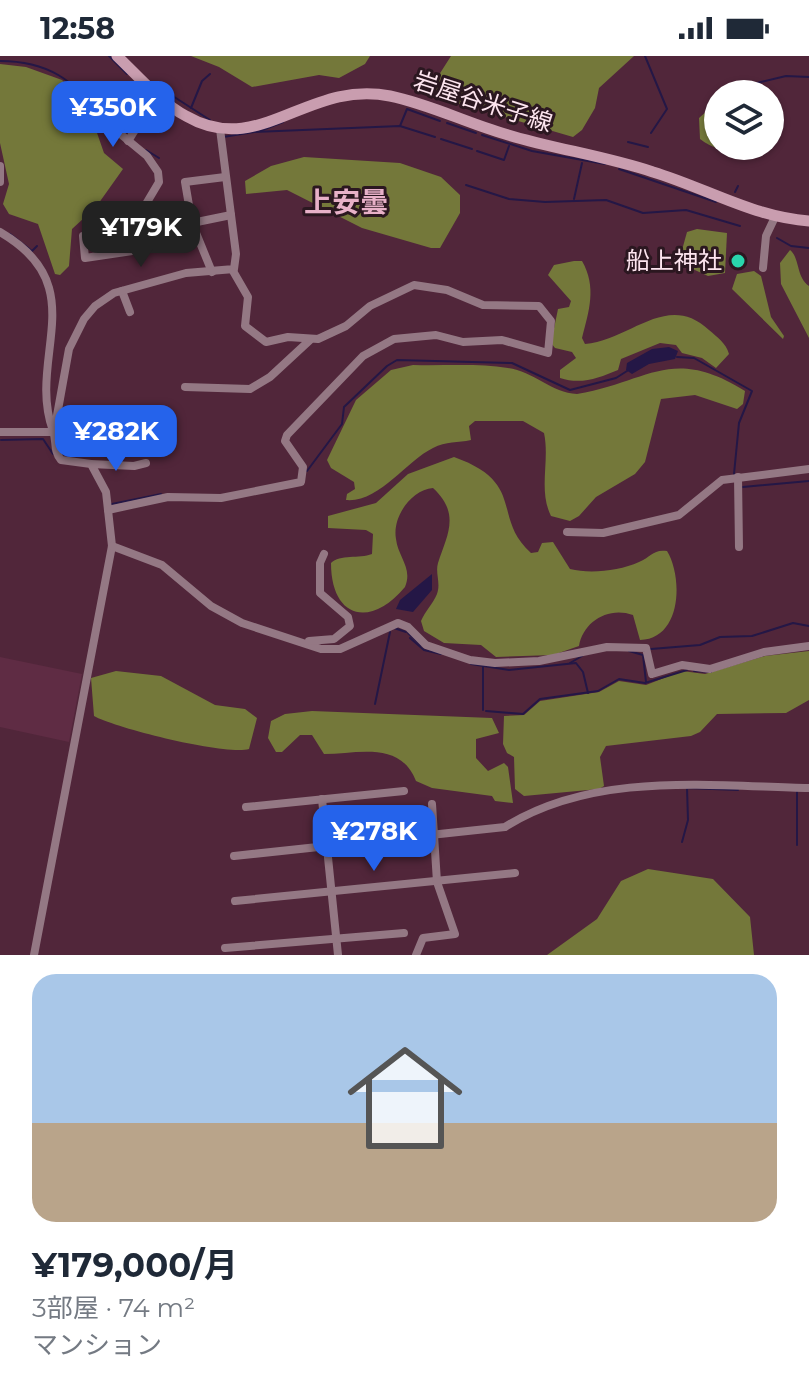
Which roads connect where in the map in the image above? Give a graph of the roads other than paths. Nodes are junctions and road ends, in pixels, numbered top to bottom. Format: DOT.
graph roads {
  1 [pos="117,56"];
  2 [pos="157,95"];
  3 [pos="101,118"];
  4 [pos="220,129"];
  5 [pos="128,141"];
  6 [pos="0,166"];
  7 [pos="225,177"];
  8 [pos="0,182"];
  9 [pos="231,215"];
  10 [pos="775,217"];
  11 [pos="809,221"];
  12 [pos="192,222"];
  13 [pos="166,228"];
  14 [pos="0,232"];
  15 [pos="83,236"];
  16 [pos="763,268"];
  17 [pos="233,271"];
  18 [pos="212,272"];
  19 [pos="122,291"];
  20 [pos="130,312"];
  21 [pos="310,340"];
  22 [pos="185,387"];
  23 [pos="55,429"];
  24 [pos="0,432"];
  25 [pos="89,433"];
  26 [pos="146,463"];
  27 [pos="91,464"];
  28 [pos="809,469"];
  29 [pos="738,477"];
  30 [pos="108,510"];
  31 [pos="567,532"];
  32 [pos="112,546"];
  33 [pos="739,547"];
  34 [pos="324,554"];
  35 [pos="300,641"];
  36 [pos="809,646"];
  37 [pos="809,788"];
  38 [pos="404,791"];
  39 [pos="322,799"];
  40 [pos="432,804"];
  41 [pos="246,807"];
  42 [pos="435,833"];
  43 [pos="328,846"];
  44 [pos="234,856"];
  45 [pos="515,873"];
  46 [pos="437,882"];
  47 [pos="332,893"];
  48 [pos="235,901"];
  49 [pos="404,933"];
  50 [pos="337,939"];
  51 [pos="225,948"];
  52 [pos="34,955"];
  53 [pos="338,955"];
  54 [pos="416,955"];
  1 -- 2 [label="main road, 岩屋谷米子線"];
  2 -- 4 [label="main road, 岩屋谷米子線"];
  2 -- 5 [label="street"];
  3 -- 5 [label="street"];
  4 -- 7 [label="street"];
  4 -- 10 [label="main road, 岩屋谷米子線"];
  5 -- 15 [label="street"];
  6 -- 8 [label="street"];
  7 -- 9 [label="street"];
  7 -- 12 [label="street"];
  9 -- 12 [label="street"];
  9 -- 17 [label="street"];
  10 -- 11 [label="main road, 岩屋谷米子線"];
  10 -- 16 [label="street"];
  12 -- 13 [label="street"];
  12 -- 18 [label="street"];
  14 -- 23 [label="street"];
  17 -- 18 [label="street"];
  17 -- 21 [label="street"];
  18 -- 19 [label="street"];
  19 -- 20 [label="street"];
  19 -- 23 [label="street"];
  21 -- 22 [label="street"];
  21 -- 30 [label="street"];
  23 -- 24 [label="street"];
  23 -- 25 [label="street"];
  23 -- 27 [label="street"];
  26 -- 27 [label="street"];
  27 -- 30 [label="street"];
  28 -- 29 [label="street"];
  29 -- 31 [label="street"];
  29 -- 33 [label="street"];
  30 -- 32 [label="street"];
  32 -- 35 [label="street"];
  32 -- 52 [label="street"];
  34 -- 35 [label="street"];
  35 -- 36 [label="street"];
  37 -- 42 [label="street"];
  38 -- 39 [label="street"];
  39 -- 41 [label="street"];
  39 -- 43 [label="street"];
  40 -- 42 [label="street"];
  42 -- 43 [label="street"];
  42 -- 46 [label="street"];
  43 -- 44 [label="street"];
  43 -- 47 [label="street"];
  45 -- 46 [label="street"];
  46 -- 47 [label="street"];
  46 -- 54 [label="street"];
  47 -- 48 [label="street"];
  47 -- 50 [label="street"];
  49 -- 50 [label="street"];
  50 -- 51 [label="street"];
  50 -- 53 [label="street"];
}
